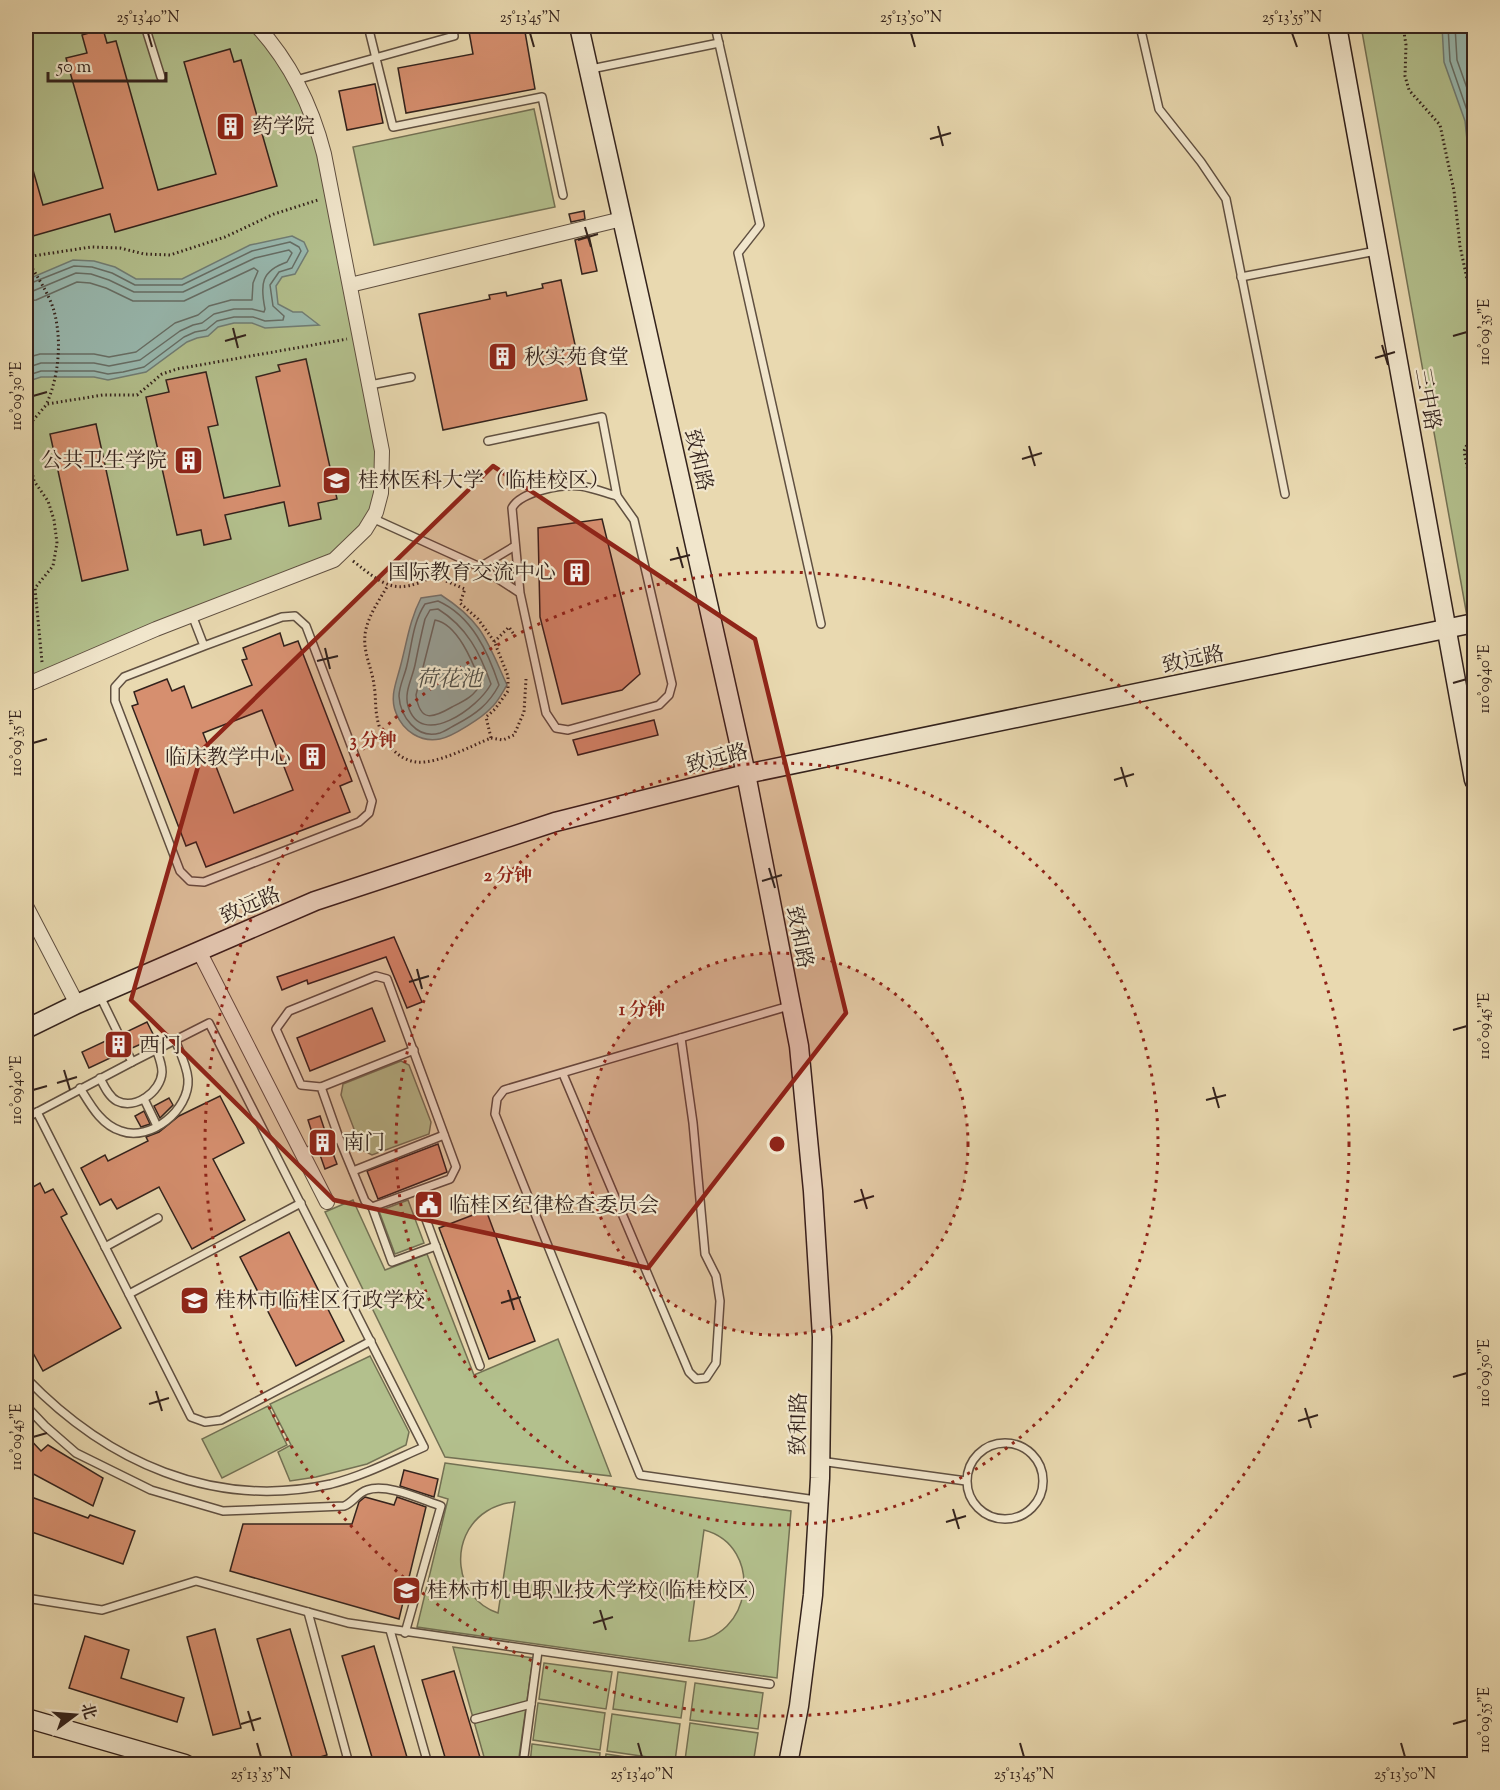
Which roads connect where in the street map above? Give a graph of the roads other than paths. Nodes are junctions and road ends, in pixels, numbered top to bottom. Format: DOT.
graph roads {
  1 [pos="44,26"];
  2 [pos="145,26"];
  3 [pos="257,26"];
  4 [pos="368,26"];
  5 [pos="452,26"];
  6 [pos="579,26"];
  7 [pos="715,26"];
  8 [pos="1140,26"];
  9 [pos="1337,26"];
  10 [pos="26,31"];
  11 [pos="719,43"];
  12 [pos="376,58"];
  13 [pos="588,70"];
  14 [pos="161,77"];
  15 [pos="296,80"];
  16 [pos="563,195"];
  17 [pos="622,219"];
  18 [pos="1378,251"];
  19 [pos="1241,276"];
  20 [pos="350,285"];
  21 [pos="411,377"];
  22 [pos="370,386"];
  23 [pos="488,441"];
  24 [pos="1285,494"];
  25 [pos="617,496"];
  26 [pos="372,518"];
  27 [pos="515,546"];
  28 [pos="480,567"];
  29 [pos="520,594"];
  30 [pos="192,615"];
  31 [pos="1474,623"];
  32 [pos="821,624"];
  33 [pos="1448,629"];
  34 [pos="204,646"];
  35 [pos="26,685"];
  36 [pos="746,774"];
  37 [pos="1474,780"];
  38 [pos="26,906"];
  39 [pos="199,951"];
  40 [pos="99,994"];
  41 [pos="76,1004"];
  42 [pos="791,1006"];
  43 [pos="26,1029"];
  44 [pos="681,1038"];
  45 [pos="175,1040"];
  46 [pos="156,1049"];
  47 [pos="414,1050"];
  48 [pos="132,1062"];
  49 [pos="563,1074"];
  50 [pos="100,1078"];
  51 [pos="321,1087"];
  52 [pos="80,1088"];
  53 [pos="144,1098"];
  54 [pos="37,1112"];
  55 [pos="26,1118"];
  56 [pos="157,1126"];
  57 [pos="444,1135"];
  58 [pos="339,1138"];
  59 [pos="303,1153"];
  60 [pos="353,1171"];
  61 [pos="327,1202"];
  62 [pos="301,1203"];
  63 [pos="372,1207"];
  64 [pos="424,1214"];
  65 [pos="158,1218"];
  66 [pos="436,1246"];
  67 [pos="105,1247"];
  68 [pos="129,1294"];
  69 [pos="371,1341"];
  70 [pos="480,1366"];
  71 [pos="26,1378"];
  72 [pos="26,1406"];
  73 [pos="820,1461"];
  74 [pos="966,1481"];
  75 [pos="819,1500"];
  76 [pos="26,1598"];
  77 [pos="308,1612"];
  78 [pos="390,1630"];
  79 [pos="405,1633"];
  80 [pos="538,1651"];
  81 [pos="770,1684"];
  82 [pos="531,1704"];
  83 [pos="26,1718"];
  84 [pos="475,1719"];
  85 [pos="26,1731"];
  86 [pos="146,1764"];
  87 [pos="185,1764"];
  88 [pos="349,1764"];
  89 [pos="428,1764"];
  90 [pos="523,1764"];
  91 [pos="788,1764"];
  1 -- 10 [label="lane"];
  2 -- 14 [label="lane"];
  3 -- 15 [label="street"];
  4 -- 12 [label="lane"];
  5 -- 12 [label="lane"];
  6 -- 13 [label="main road, 致和路"];
  7 -- 11 [label="lane"];
  8 -- 19 [label="lane"];
  9 -- 18 [label="main road, 三中路"];
  11 -- 13 [label="lane"];
  11 -- 32 [label="lane"];
  12 -- 15 [label="lane"];
  12 -- 16 [label="lane"];
  13 -- 17 [label="main road, 致和路"];
  15 -- 20 [label="street"];
  17 -- 20 [label="street"];
  17 -- 36 [label="main road, 致和路"];
  18 -- 19 [label="lane"];
  18 -- 33 [label="main road, 三中路"];
  19 -- 24 [label="lane"];
  20 -- 22 [label="street"];
  21 -- 22 [label="lane"];
  22 -- 26 [label="street"];
  23 -- 25 [label="lane"];
  25 -- 27 [label="lane"];
  25 -- 29 [label="lane"];
  26 -- 28 [label="lane"];
  26 -- 30 [label="street"];
  27 -- 28 [label="lane"];
  27 -- 29 [label="lane"];
  28 -- 29 [label="lane"];
  30 -- 34 [label="lane"];
  30 -- 35 [label="street"];
  31 -- 33 [label="main road, 致远路"];
  33 -- 36 [label="main road, 致远路"];
  33 -- 37 [label="main road, 三中路"];
  34 -- 34 [label="lane"];
  36 -- 39 [label="main road, 致远路"];
  36 -- 42 [label="main road, 致和路"];
  38 -- 41 [label="street"];
  39 -- 40 [label="main road, 致远路"];
  39 -- 59 [label="street"];
  40 -- 41 [label="main road, 致远路"];
  40 -- 48 [label="lane"];
  41 -- 43 [label="main road, 致远路"];
  42 -- 44 [label="lane"];
  42 -- 73 [label="main road, 致和路"];
  44 -- 49 [label="lane"];
  44 -- 49 [label="lane"];
  45 -- 46 [label="lane"];
  45 -- 56 [label="lane"];
  45 -- 62 [label="lane"];
  46 -- 48 [label="lane"];
  46 -- 53 [label="lane"];
  47 -- 51 [label="lane"];
  47 -- 51 [label="lane"];
  47 -- 57 [label="lane"];
  48 -- 50 [label="lane"];
  49 -- 75 [label="lane"];
  50 -- 52 [label="lane"];
  50 -- 53 [label="lane"];
  51 -- 58 [label="lane"];
  52 -- 54 [label="lane"];
  52 -- 56 [label="lane"];
  53 -- 56 [label="lane"];
  54 -- 55 [label="lane"];
  54 -- 67 [label="lane"];
  57 -- 60 [label="lane"];
  57 -- 63 [label="lane"];
  58 -- 59 [label="lane"];
  58 -- 60 [label="lane"];
  59 -- 61 [label="street"];
  60 -- 63 [label="lane"];
  62 -- 68 [label="lane"];
  62 -- 69 [label="lane"];
  63 -- 66 [label="lane"];
  64 -- 66 [label="lane"];
  65 -- 67 [label="lane"];
  66 -- 70 [label="lane"];
  67 -- 68 [label="lane"];
  68 -- 69 [label="lane"];
  69 -- 71 [label="lane"];
  72 -- 79 [label="lane"];
  73 -- 74 [label="lane"];
  73 -- 75 [label="main road, 致和路"];
  74 -- 74 [label="lane"];
  75 -- 91 [label="main road, 致和路"];
  76 -- 77 [label="lane"];
  77 -- 78 [label="lane"];
  77 -- 88 [label="lane"];
  78 -- 79 [label="lane"];
  78 -- 89 [label="lane"];
  79 -- 80 [label="lane"];
  80 -- 81 [label="lane"];
  80 -- 82 [label="lane"];
  82 -- 84 [label="lane"];
  82 -- 90 [label="lane"];
  83 -- 87 [label="main road"];
  85 -- 86 [label="main road"];
}
